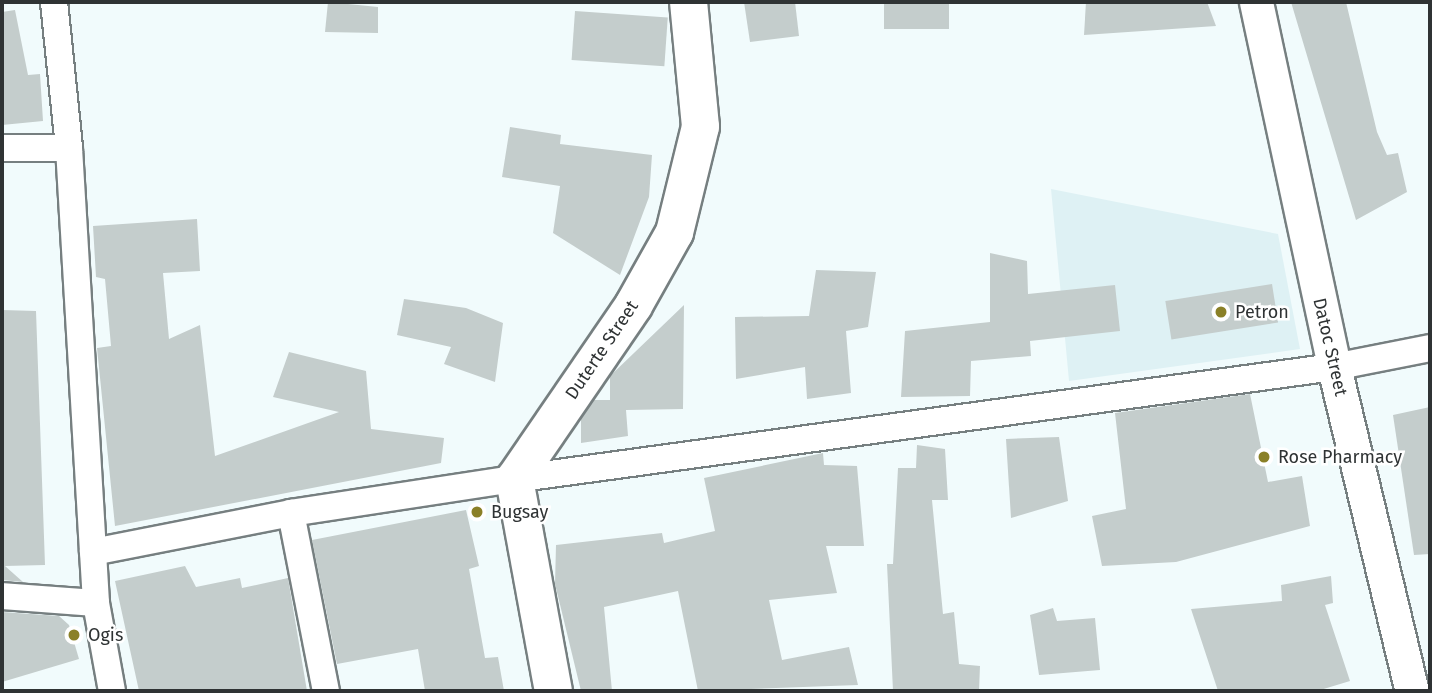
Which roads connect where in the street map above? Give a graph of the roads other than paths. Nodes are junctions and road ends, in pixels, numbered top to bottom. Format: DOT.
graph roads {
  1 [pos="54,2"];
  2 [pos="688,2"];
  3 [pos="1256,2"];
  4 [pos="2,148"];
  5 [pos="69,148"];
  6 [pos="1430,348"];
  7 [pos="1334,367"];
  8 [pos="514,479"];
  9 [pos="291,513"];
  10 [pos="93,552"];
  11 [pos="2,596"];
  12 [pos="96,603"];
  13 [pos="112,691"];
  14 [pos="326,691"];
  15 [pos="553,691"];
  16 [pos="1412,691"];
  1 -- 5 [label="street"];
  2 -- 8 [label="main road, Duterte Street"];
  3 -- 7 [label="street, Datoc Street"];
  4 -- 5 [label="street"];
  5 -- 10 [label="street"];
  6 -- 7 [label="street"];
  7 -- 8 [label="street"];
  7 -- 16 [label="street, Datoc Street"];
  8 -- 9 [label="street"];
  8 -- 15 [label="main road"];
  9 -- 10 [label="street"];
  9 -- 14 [label="street"];
  10 -- 12 [label="street"];
  11 -- 12 [label="street"];
  12 -- 13 [label="street"];
}
